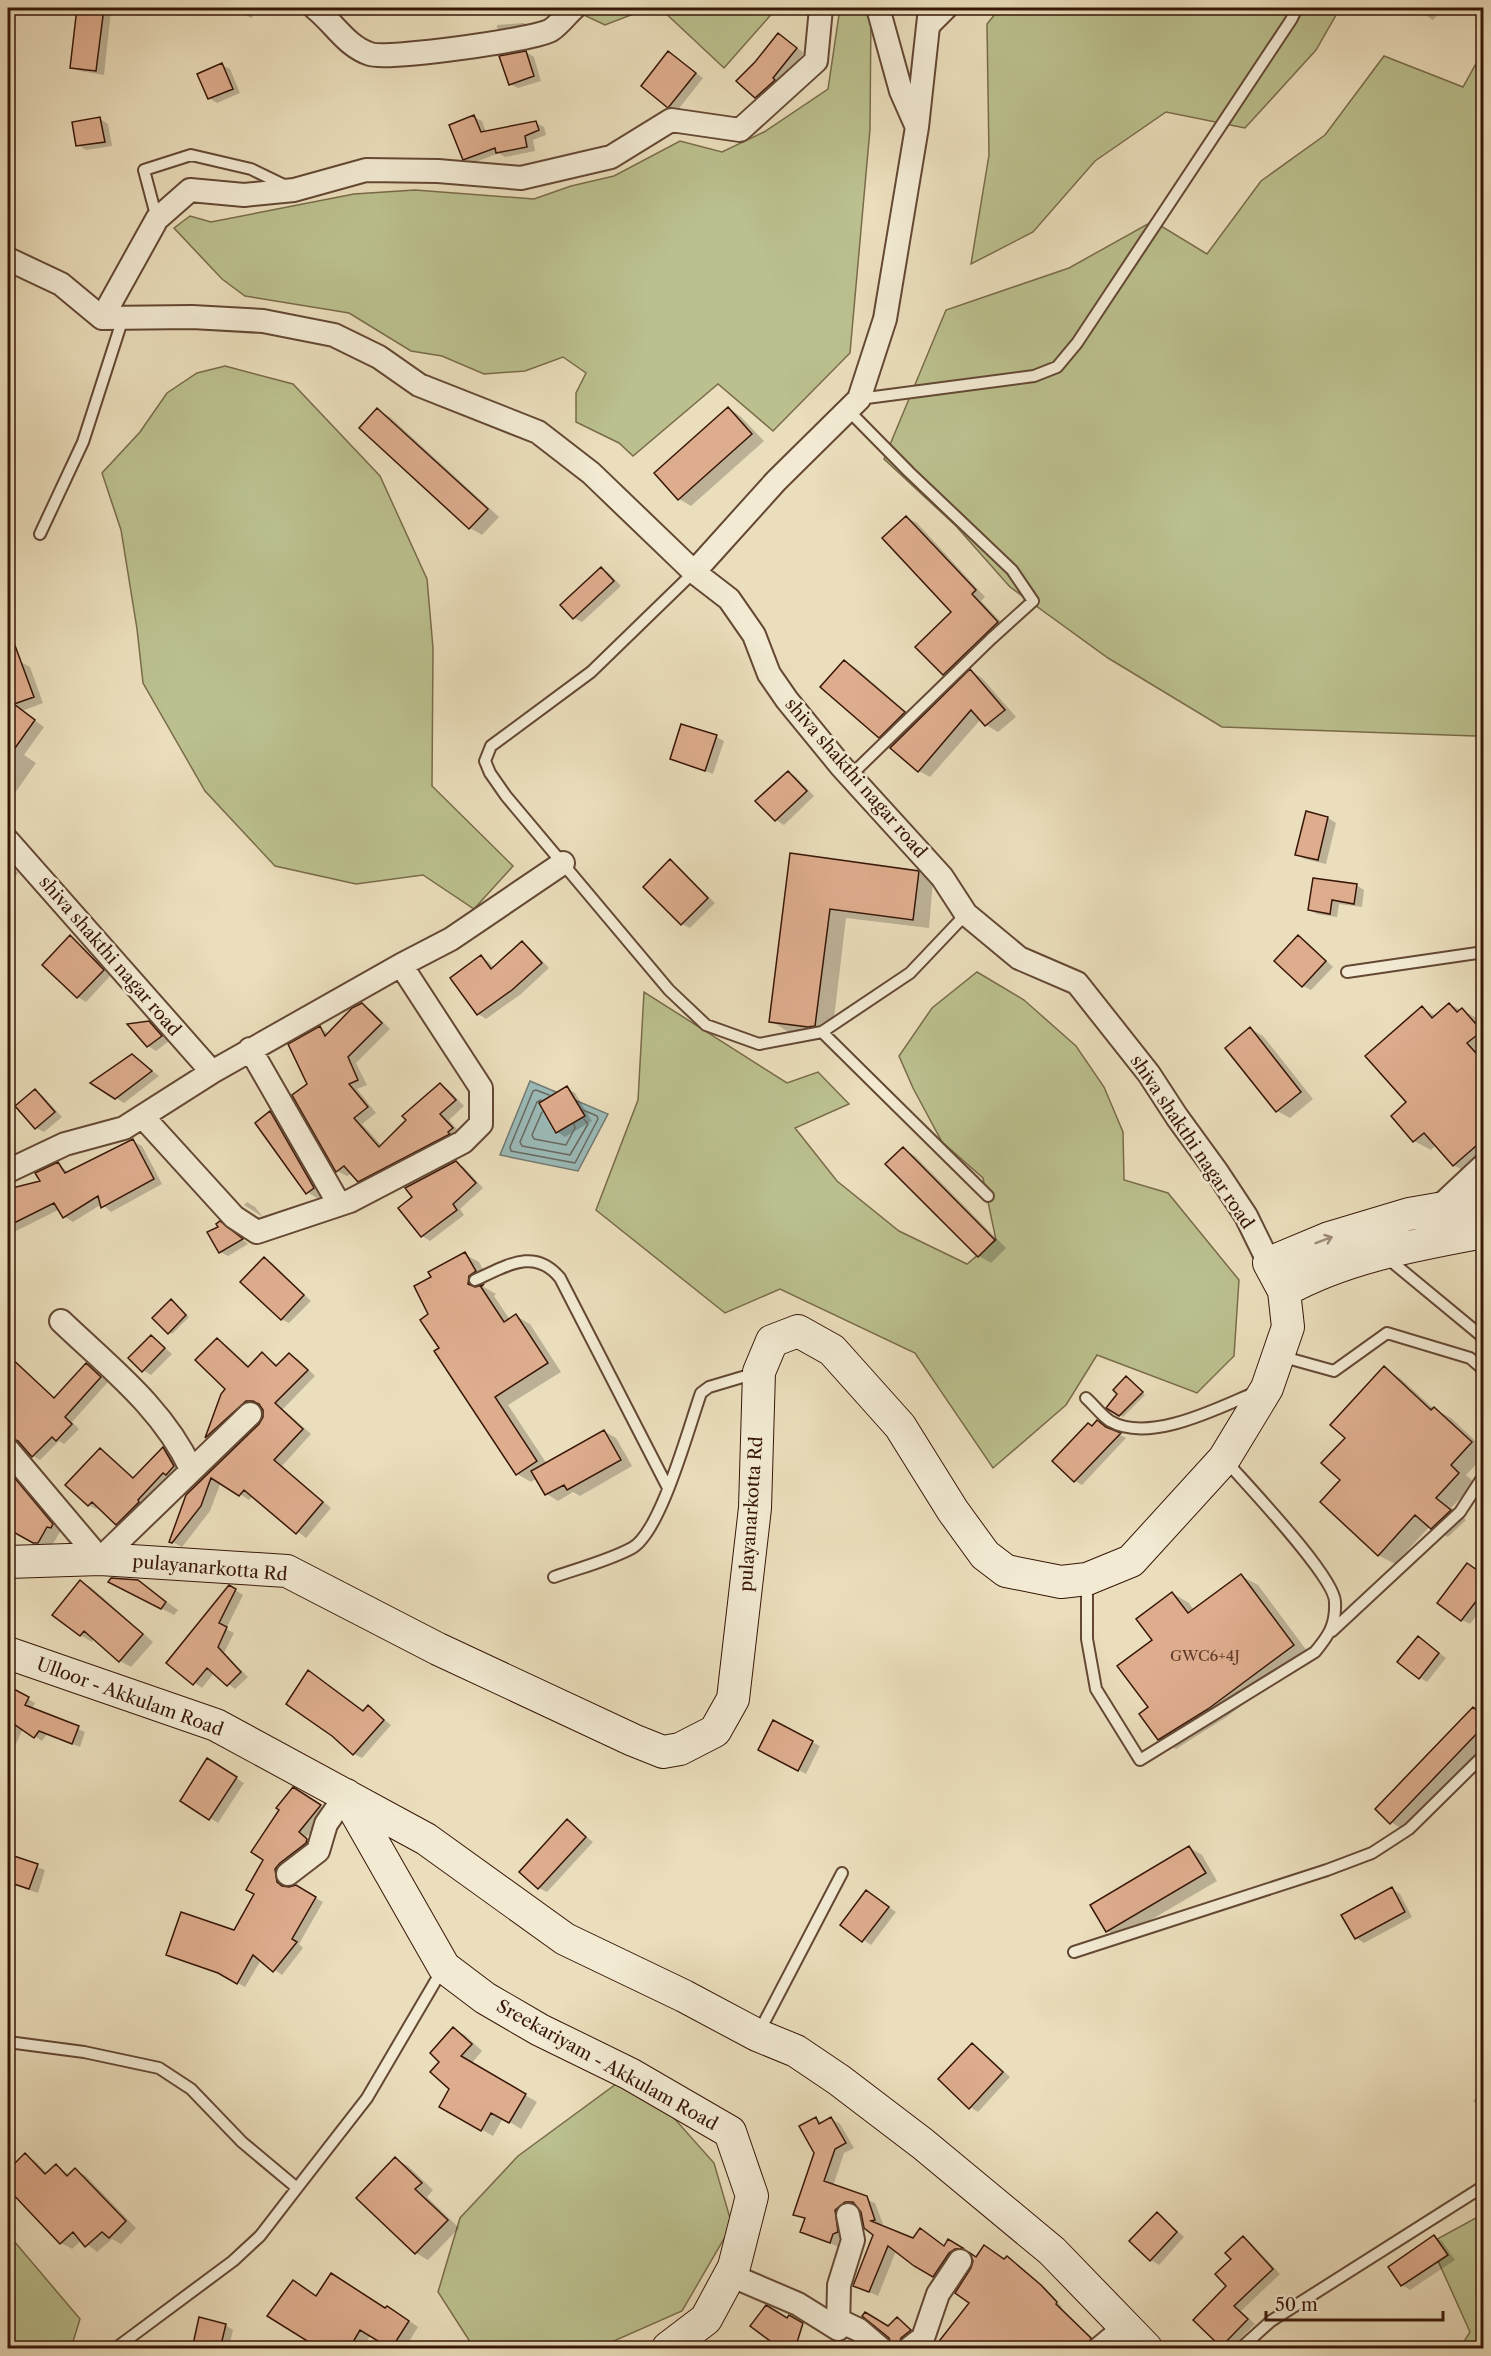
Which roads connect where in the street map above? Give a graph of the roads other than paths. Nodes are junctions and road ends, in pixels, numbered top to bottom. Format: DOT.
graph roads {
  1 [pos="315,8"];
  2 [pos="574,8"];
  3 [pos="821,8"];
  4 [pos="878,8"];
  5 [pos="930,8"];
  6 [pos="954,8"];
  7 [pos="1297,8"];
  8 [pos="927,35"];
  9 [pos="917,126"];
  10 [pos="294,190"];
  11 [pos="157,219"];
  12 [pos="8,258"];
  13 [pos="113,318"];
  14 [pos="854,405"];
  15 [pos="40,534"];
  16 [pos="694,572"];
  17 [pos="850,776"];
  18 [pos="8,841"];
  19 [pos="563,863"];
  20 [pos="966,914"];
  21 [pos="1484,952"];
  22 [pos="401,965"];
  23 [pos="1347,972"];
  24 [pos="822,1032"];
  25 [pos="250,1049"];
  26 [pos="212,1072"];
  27 [pos="143,1117"];
  28 [pos="1484,1165"];
  29 [pos="8,1171"];
  30 [pos="987,1196"];
  31 [pos="1484,1201"];
  32 [pos="339,1204"];
  33 [pos="1437,1209"];
  34 [pos="1484,1232"];
  35 [pos="1387,1251"];
  36 [pos="1269,1263"];
  37 [pos="475,1280"];
  38 [pos="1284,1291"];
  39 [pos="61,1321"];
  40 [pos="1484,1338"];
  41 [pos="1280,1356"];
  42 [pos="1484,1370"];
  43 [pos="759,1372"];
  44 [pos="1267,1388"];
  45 [pos="1086,1398"];
  46 [pos="250,1414"];
  47 [pos="8,1450"];
  48 [pos="1224,1459"];
  49 [pos="191,1469"];
  50 [pos="1484,1475"];
  51 [pos="668,1488"];
  52 [pos="100,1559"];
  53 [pos="8,1562"];
  54 [pos="554,1577"];
  55 [pos="1087,1580"];
  56 [pos="1332,1631"];
  57 [pos="8,1653"];
  58 [pos="1484,1755"];
  59 [pos="346,1795"];
  60 [pos="842,1873"];
  61 [pos="288,1874"];
  62 [pos="1074,1952"];
  63 [pos="444,1967"];
  64 [pos="757,2035"];
  65 [pos="8,2042"];
  66 [pos="1484,2186"];
  67 [pos="297,2188"];
  68 [pos="848,2215"];
  69 [pos="960,2261"];
  70 [pos="730,2275"];
  71 [pos="838,2320"];
  72 [pos="1135,2338"];
  73 [pos="116,2349"];
  74 [pos="668,2349"];
  75 [pos="880,2349"];
  76 [pos="910,2349"];
  77 [pos="1100,2349"];
  78 [pos="1241,2349"];
  1 -- 2 [label="street"];
  3 -- 10 [label="street"];
  4 -- 9 [label="street"];
  5 -- 8 [label="street"];
  6 -- 8 [label="lane"];
  7 -- 14 [label="lane"];
  8 -- 9 [label="street"];
  9 -- 14 [label="street"];
  10 -- 11 [label="street"];
  10 -- 11 [label="lane"];
  11 -- 13 [label="street"];
  12 -- 13 [label="street"];
  13 -- 15 [label="lane"];
  13 -- 16 [label="street, shiva shakthi nagar road"];
  14 -- 16 [label="street"];
  14 -- 17 [label="lane"];
  16 -- 17 [label="street, shiva shakthi nagar road"];
  16 -- 19 [label="lane"];
  17 -- 20 [label="street, shiva shakthi nagar road"];
  18 -- 26 [label="street, shiva shakthi nagar road"];
  19 -- 22 [label="street"];
  19 -- 24 [label="lane"];
  20 -- 24 [label="lane"];
  20 -- 36 [label="street, shiva shakthi nagar road"];
  21 -- 23 [label="lane"];
  22 -- 25 [label="street"];
  22 -- 32 [label="street"];
  24 -- 30 [label="lane"];
  25 -- 26 [label="street"];
  25 -- 32 [label="street"];
  26 -- 27 [label="street"];
  27 -- 29 [label="street"];
  27 -- 32 [label="street"];
  28 -- 33 [label="street"];
  31 -- 33 [label="street"];
  33 -- 35 [label="street"];
  36 -- 33 [label="street, one-way"];
  34 -- 35 [label="street"];
  35 -- 38 [label="street"];
  35 -- 40 [label="lane"];
  36 -- 38 [label="street, pulayanarkotta Rd"];
  37 -- 51 [label="lane"];
  38 -- 41 [label="street, pulayanarkotta Rd"];
  39 -- 49 [label="street"];
  41 -- 42 [label="lane"];
  41 -- 44 [label="street, pulayanarkotta Rd"];
  43 -- 51 [label="lane"];
  43 -- 52 [label="street, pulayanarkotta Rd"];
  43 -- 55 [label="street, pulayanarkotta Rd"];
  44 -- 45 [label="lane"];
  44 -- 48 [label="street, pulayanarkotta Rd"];
  46 -- 49 [label="street"];
  47 -- 52 [label="street"];
  48 -- 55 [label="street, pulayanarkotta Rd"];
  48 -- 56 [label="lane"];
  49 -- 52 [label="street"];
  50 -- 56 [label="lane"];
  51 -- 54 [label="lane"];
  52 -- 53 [label="street, pulayanarkotta Rd"];
  55 -- 56 [label="lane"];
  57 -- 59 [label="street, Ulloor - Akkulam Road"];
  58 -- 62 [label="lane"];
  59 -- 61 [label="street"];
  59 -- 63 [label="street, Sreekariyam - Akkulam Road"];
  59 -- 64 [label="street, Ulloor - Akkulam Road"];
  60 -- 64 [label="lane"];
  63 -- 67 [label="lane"];
  63 -- 70 [label="street, Sreekariyam - Akkulam Road"];
  64 -- 72 [label="street, Ulloor - Akkulam Road"];
  65 -- 67 [label="lane"];
  66 -- 78 [label="lane"];
  67 -- 73 [label="lane"];
  68 -- 71 [label="street"];
  69 -- 76 [label="street"];
  70 -- 71 [label="street"];
  70 -- 74 [label="street, Sreekariyam - Akkulam Road"];
  71 -- 75 [label="street"];
  72 -- 77 [label="street"];
}
